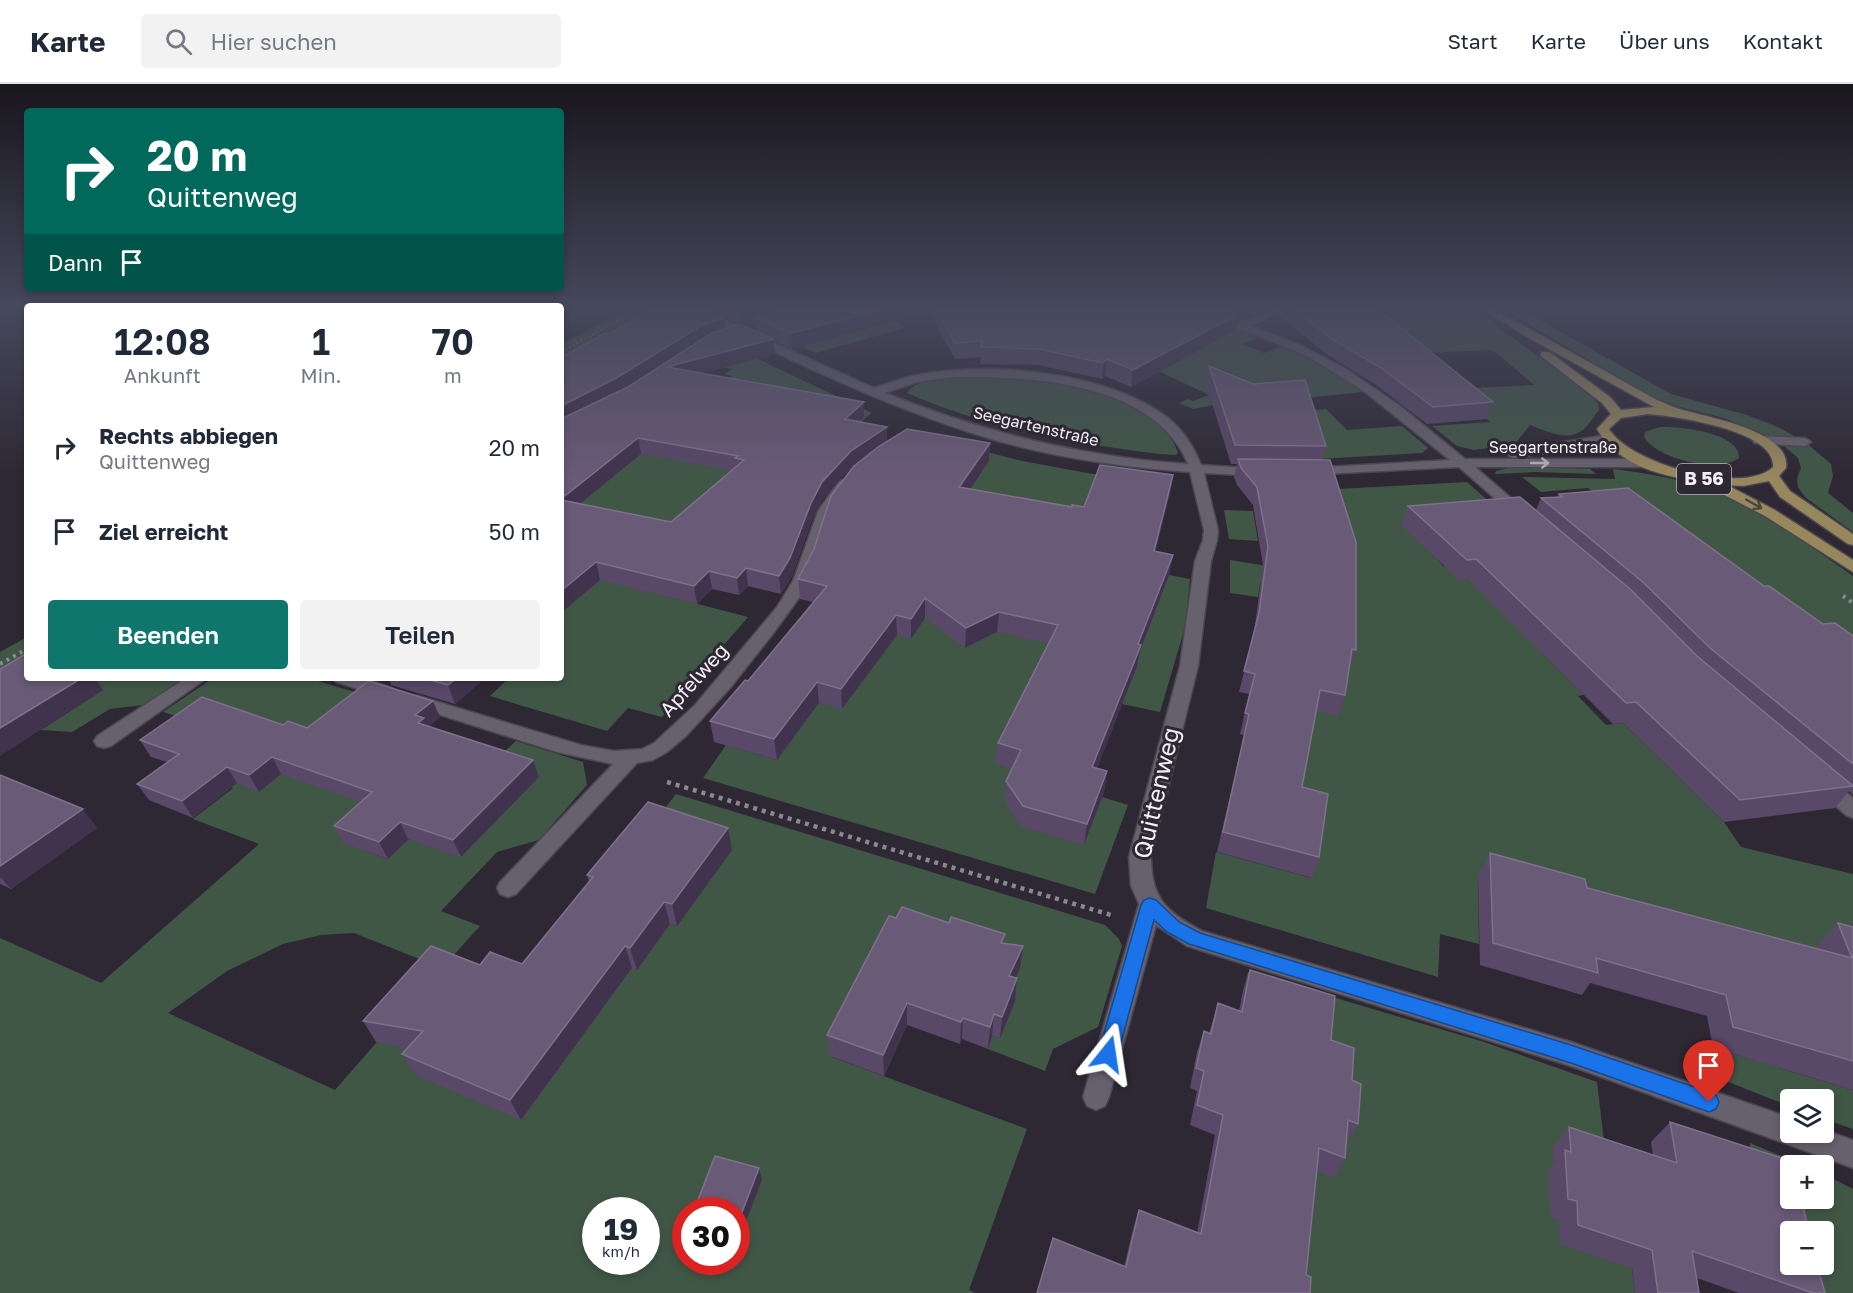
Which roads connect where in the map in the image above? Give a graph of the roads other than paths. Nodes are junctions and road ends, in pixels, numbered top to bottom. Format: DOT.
graph roads {
  1 [pos="813,364"];
  2 [pos="1329,364"];
  3 [pos="1560,364"];
  4 [pos="1583,364"];
  5 [pos="875,392"];
  6 [pos="1679,413"];
  7 [pos="1618,415"];
  8 [pos="940,418"];
  9 [pos="920,429"];
  10 [pos="1607,439"];
  11 [pos="1759,440"];
  12 [pos="1805,442"];
  13 [pos="1461,463"];
  14 [pos="1646,463"];
  15 [pos="1195,469"];
  16 [pos="1278,472"];
  17 [pos="1298,472"];
  18 [pos="856,473"];
  19 [pos="1771,475"];
  20 [pos="1702,479"];
  21 [pos="1532,523"];
  22 [pos="1853,541"];
  23 [pos="1853,567"];
  24 [pos="194,681"];
  25 [pos="352,681"];
  26 [pos="104,741"];
  27 [pos="640,756"];
  28 [pos="1808,772"];
  29 [pos="1853,810"];
  30 [pos="508,888"];
  31 [pos="1146,915"];
  32 [pos="1096,1097"];
  33 [pos="1780,1127"];
  34 [pos="1823,1143"];
  35 [pos="1853,1154"];
  1 -- 5 [label="street, Seegartenstraße"];
  2 -- 13 [label="street"];
  3 -- 7 [label="main road"];
  4 -- 6 [label="main road"];
  5 -- 8 [label="street, Seegartenstraße"];
  5 -- 15 [label="street"];
  6 -- 7 [label="main road"];
  6 -- 11 [label="main road"];
  7 -- 10 [label="main road"];
  8 -- 9 [label="street"];
  8 -- 15 [label="street, Seegartenstraße"];
  10 -- 13 [label="street, Seegartenstraße"];
  10 -- 14 [label="main road, B 56"];
  11 -- 12 [label="street"];
  11 -- 19 [label="main road"];
  13 -- 14 [label="street, Seegartenstraße, one-way"];
  13 -- 17 [label="street, Seegartenstraße"];
  13 -- 21 [label="street"];
  14 -- 20 [label="main road, B 56"];
  15 -- 16 [label="street, Seegartenstraße"];
  15 -- 31 [label="street, Quittenweg"];
  18 -- 27 [label="street, Apfelweg"];
  19 -- 20 [label="main road, B 56"];
  19 -- 22 [label="main road"];
  20 -- 23 [label="main road, B 56, one-way"];
  24 -- 26 [label="street"];
  25 -- 27 [label="street"];
  27 -- 30 [label="street, Apfelweg"];
  28 -- 29 [label="street"];
  31 -- 32 [label="street"];
  31 -- 33 [label="street, Quittenweg"];
  34 -- 35 [label="street, Quittenweg"];
}
